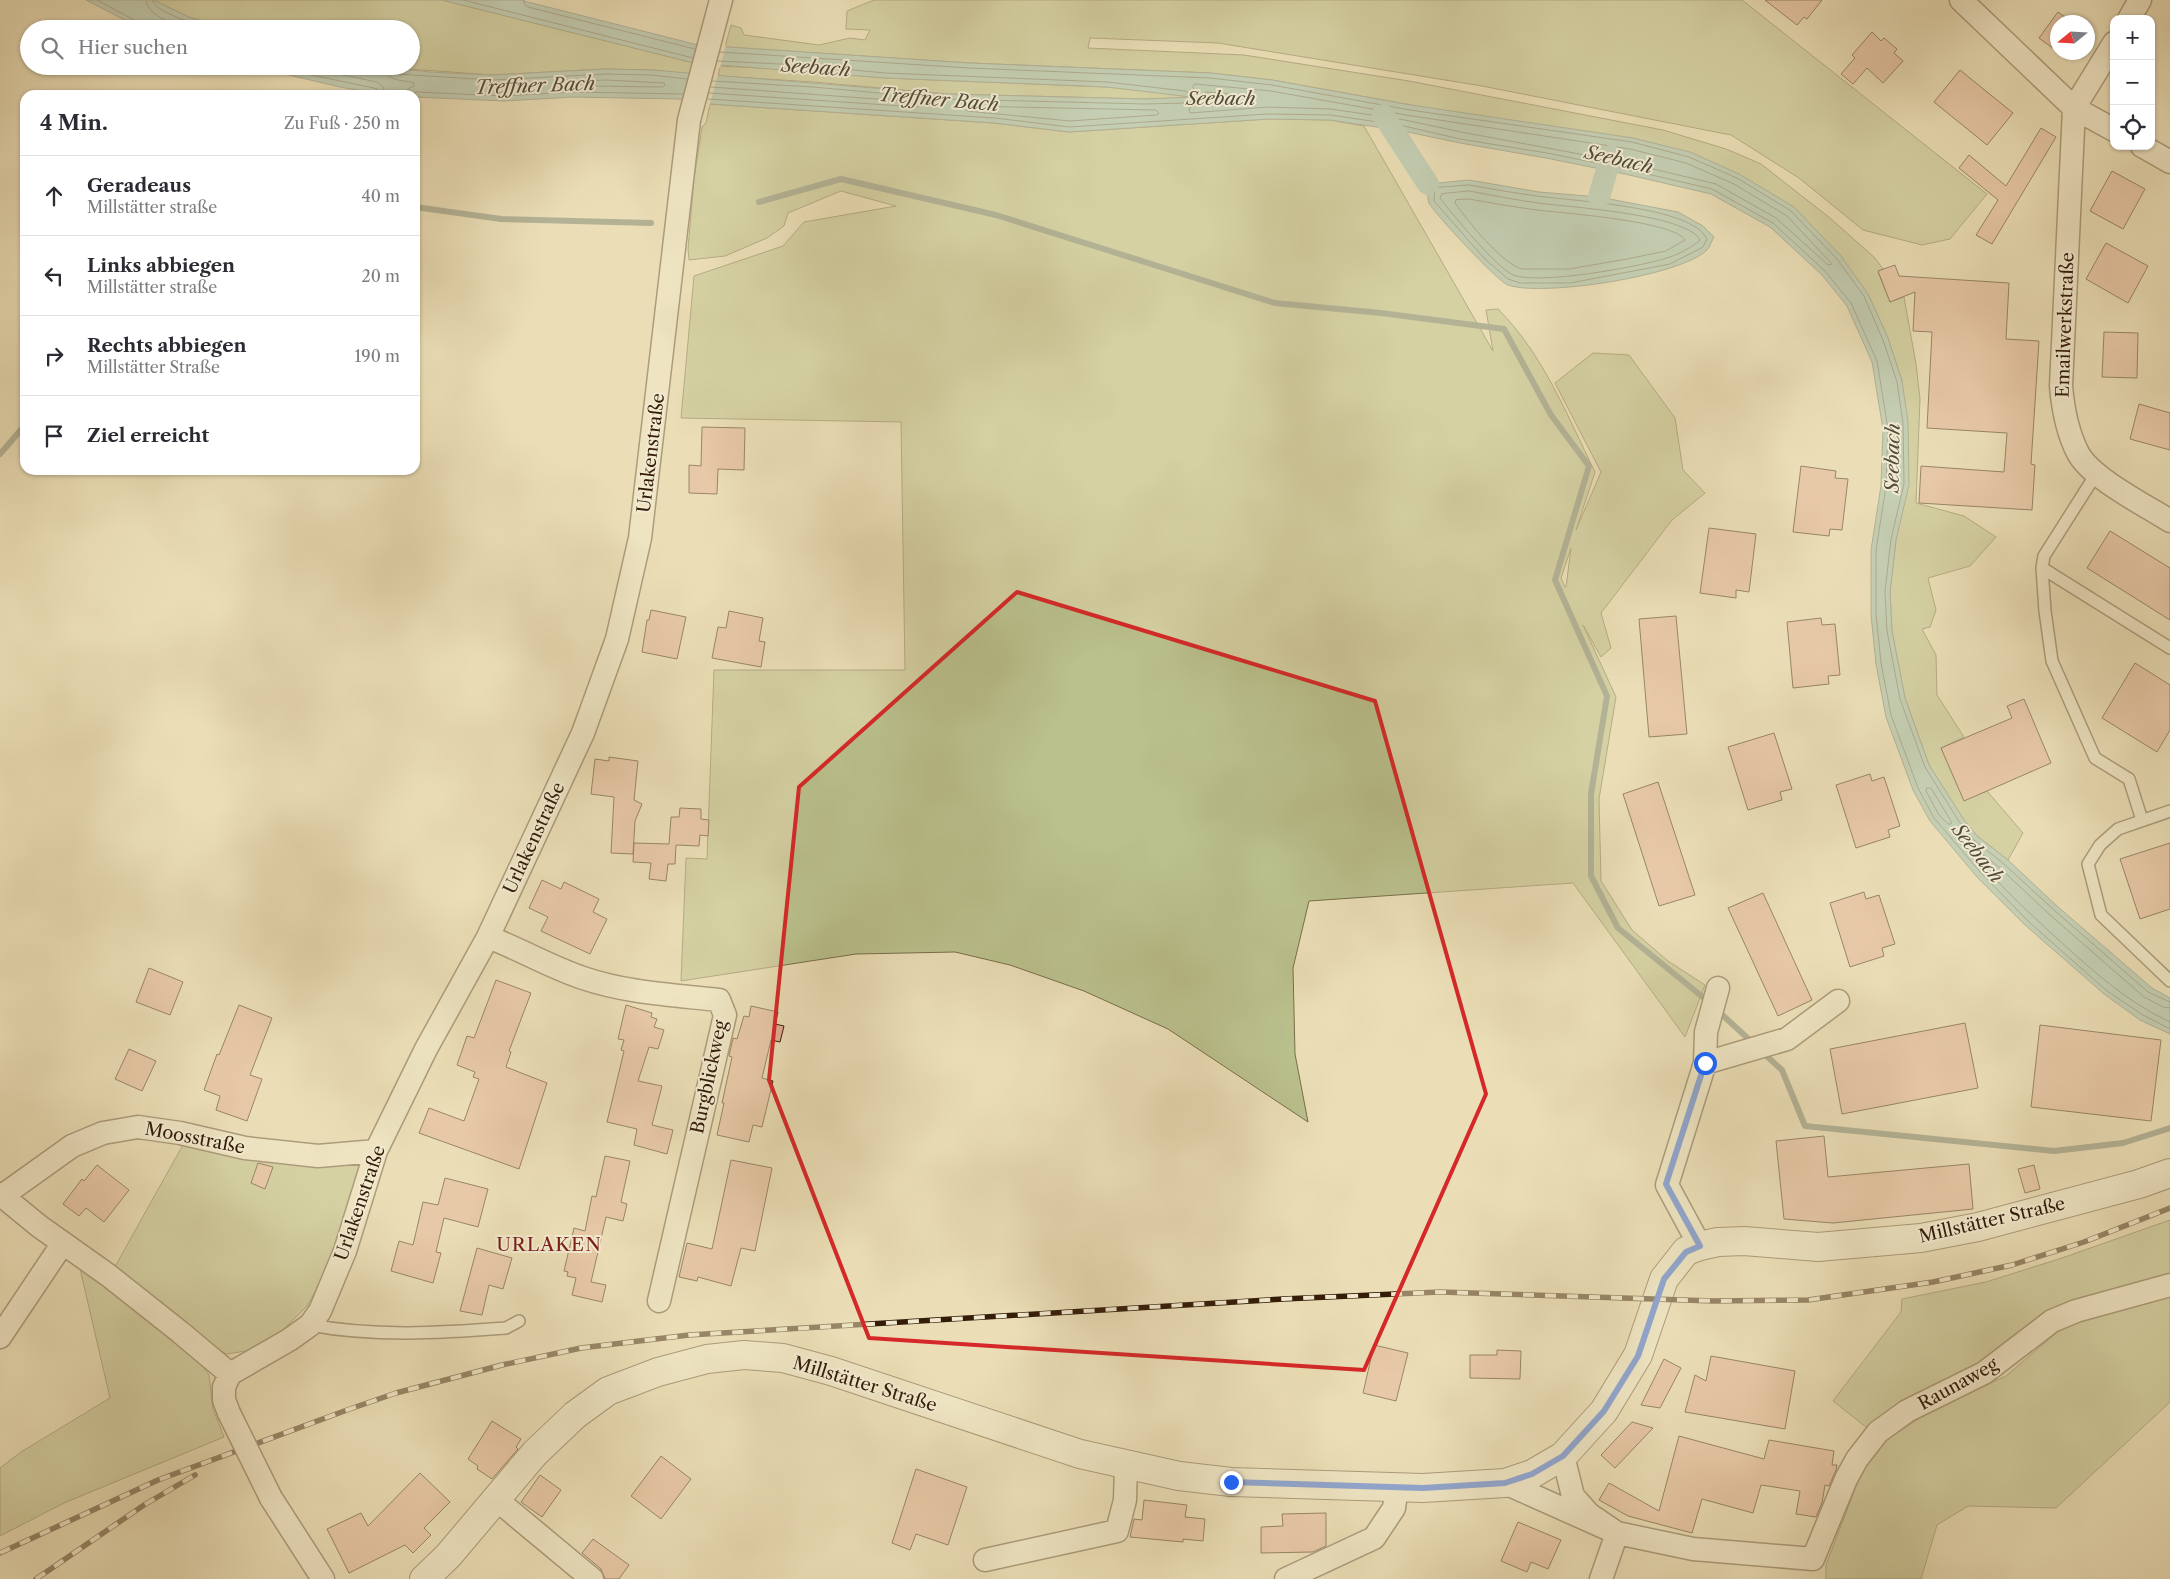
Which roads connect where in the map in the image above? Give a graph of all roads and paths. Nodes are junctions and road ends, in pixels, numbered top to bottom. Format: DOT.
graph roads {
  1 [pos="1960,0"];
  2 [pos="2140,0"];
  3 [pos="719,9"];
  4 [pos="2131,15"];
  5 [pos="2110,50"];
  6 [pos="2074,108"];
  7 [pos="2110,128"];
  8 [pos="2149,150"];
  9 [pos="2170,162"];
  10 [pos="2096,474"];
  11 [pos="2170,521"];
  12 [pos="2042,568"];
  13 [pos="2170,648"];
  14 [pos="2170,811"];
  15 [pos="2142,820"];
  16 [pos="488,937"];
  17 [pos="2170,981"];
  18 [pos="1718,988"];
  19 [pos="1838,1001"];
  20 [pos="1705,1063"];
  21 [pos="376,1151"];
  22 [pos="2170,1173"];
  23 [pos="1,1195"];
  24 [pos="63,1243"];
  25 [pos="1700,1246"];
  26 [pos="2170,1285"];
  27 [pos="659,1301"];
  28 [pos="519,1321"];
  29 [pos="310,1324"];
  30 [pos="0,1337"];
  31 [pos="230,1374"];
  32 [pos="1563,1456"];
  33 [pos="1126,1464"];
  34 [pos="1505,1483"];
  35 [pos="1398,1487"];
  36 [pos="497,1500"];
  37 [pos="1618,1533"];
  38 [pos="985,1560"];
  39 [pos="1813,1569"];
  40 [pos="323,1579"];
  41 [pos="424,1579"];
  42 [pos="592,1579"];
  43 [pos="1286,1579"];
  44 [pos="1601,1579"];
  1 -- 6 [label="street"];
  2 -- 4 [label="street"];
  3 -- 16 [label="street, Urlakenstraße"];
  5 -- 6 [label="street, Emailwerkstraße"];
  6 -- 7 [label="street"];
  6 -- 10 [label="street, Emailwerkstraße"];
  8 -- 9 [label="street"];
  10 -- 11 [label="street, Emailwerkstraße"];
  10 -- 12 [label="lane"];
  12 -- 13 [label="lane"];
  12 -- 15 [label="lane"];
  14 -- 15 [label="lane"];
  15 -- 17 [label="lane"];
  16 -- 21 [label="street, Urlakenstraße"];
  16 -- 27 [label="street, Burgblickweg"];
  18 -- 20 [label="street"];
  19 -- 20 [label="street"];
  20 -- 25 [label="street"];
  21 -- 23 [label="street, Moosstraße"];
  21 -- 29 [label="street, Urlakenstraße"];
  22 -- 25 [label="street, Millstätter Straße"];
  23 -- 24 [label="street, Moosstraße"];
  24 -- 30 [label="street"];
  24 -- 31 [label="street, Moosstraße"];
  25 -- 32 [label="street, Millstätter Straße"];
  26 -- 39 [label="street, Raunaweg"];
  28 -- 29 [label="lane"];
  29 -- 31 [label="street, Urlakenstraße"];
  31 -- 40 [label="street, bridge"];
  32 -- 34 [label="street, Millstätter Straße"];
  32 -- 37 [label="street, Raunaweg"];
  33 -- 35 [label="street, Millstätter Straße"];
  33 -- 36 [label="street, Millstätter Straße"];
  33 -- 38 [label="street"];
  34 -- 35 [label="street, Millstätter Straße"];
  34 -- 37 [label="street, Raunaweg"];
  35 -- 43 [label="street"];
  36 -- 41 [label="street, Millstätter Straße"];
  36 -- 42 [label="street"];
  37 -- 39 [label="street, Raunaweg"];
  37 -- 44 [label="street"];
}
